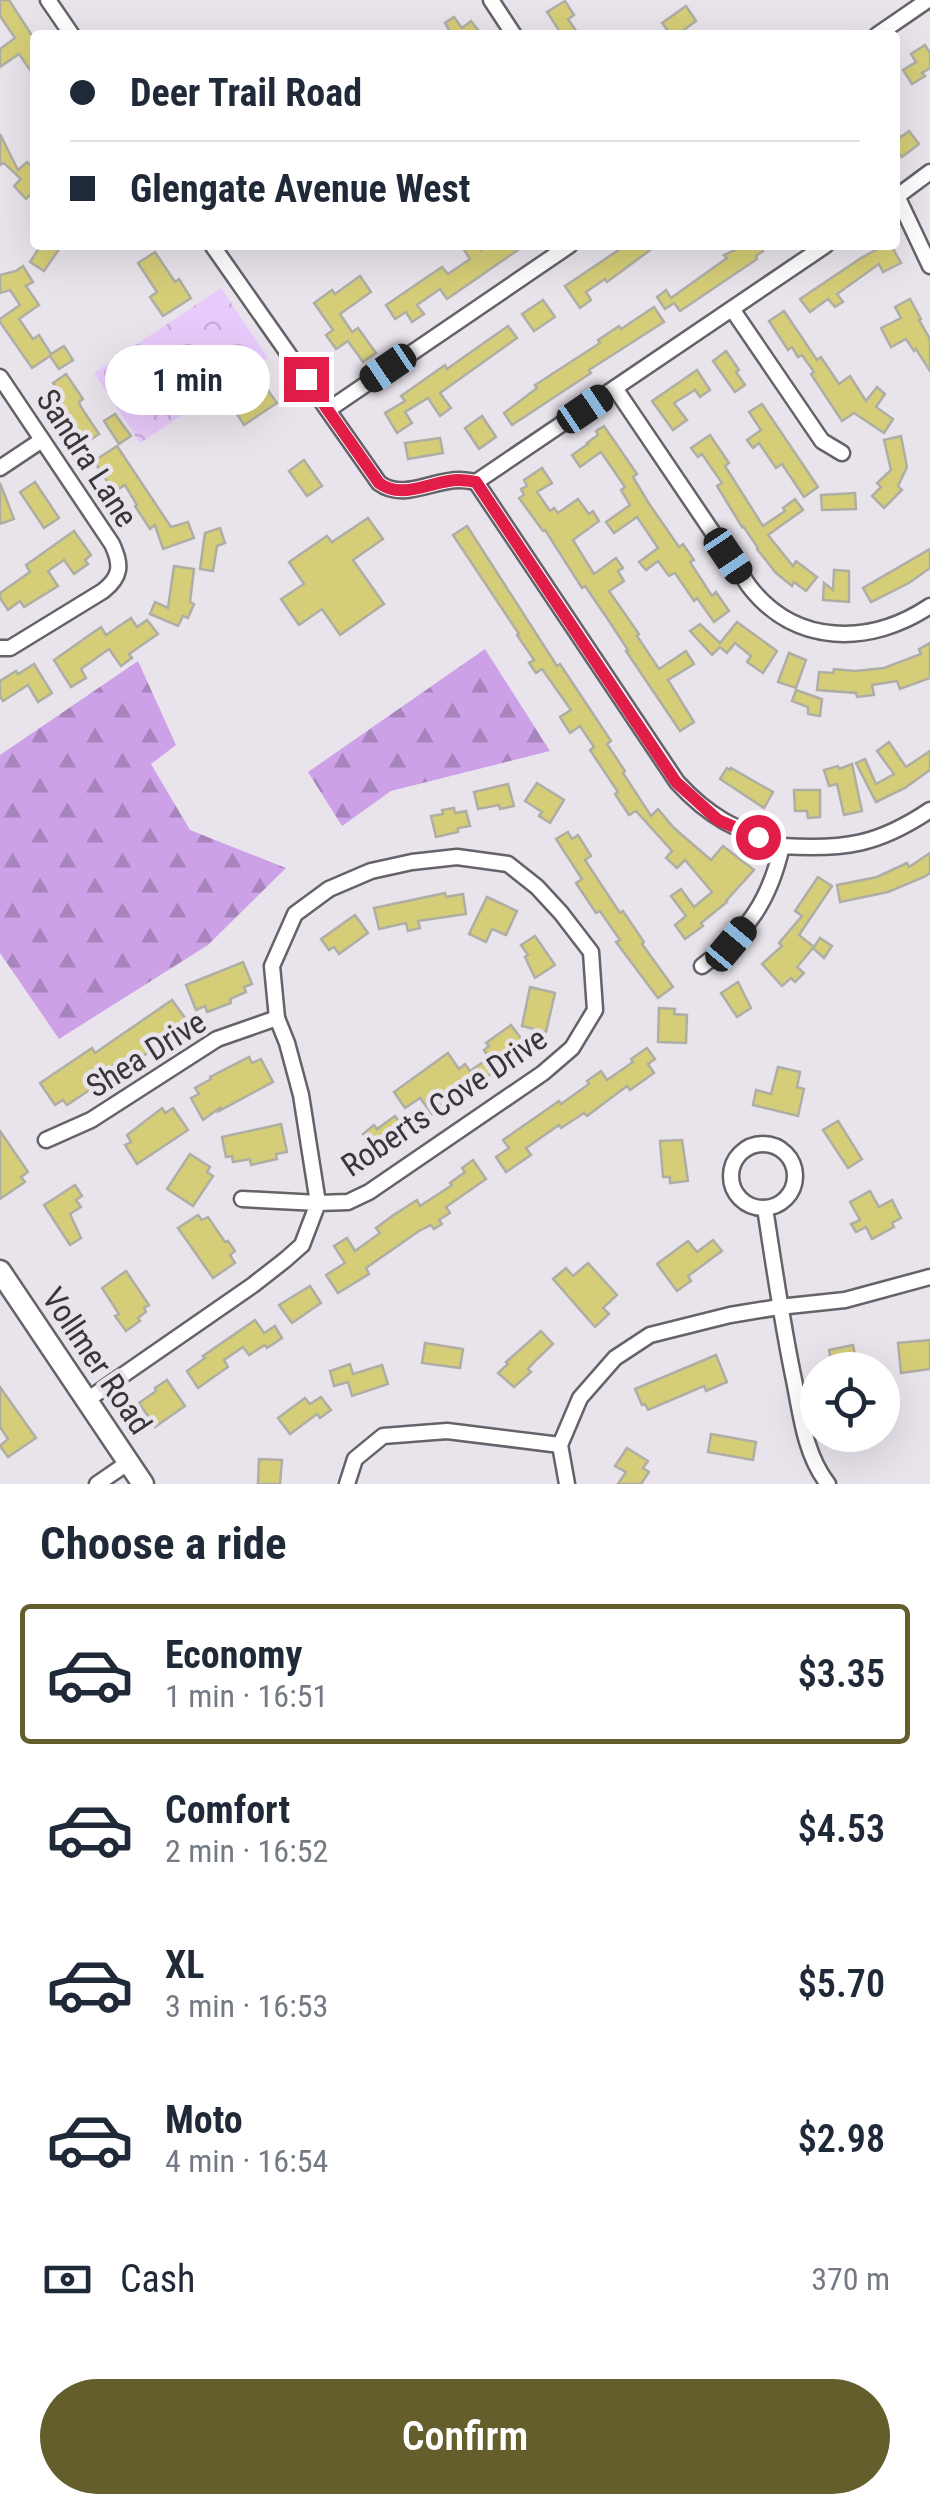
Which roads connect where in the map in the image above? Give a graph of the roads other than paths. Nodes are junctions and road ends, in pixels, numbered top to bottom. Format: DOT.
graph roads {
  1 [pos="48,0"];
  2 [pos="491,0"];
  3 [pos="928,0"];
  4 [pos="69,30"];
  5 [pos="511,30"];
  6 [pos="884,30"];
  7 [pos="930,172"];
  8 [pos="900,194"];
  9 [pos="900,205"];
  10 [pos="216,250"];
  11 [pos="563,250"];
  12 [pos="819,250"];
  13 [pos="930,266"];
  14 [pos="732,309"];
  15 [pos="0,376"];
  16 [pos="616,388"];
  17 [pos="328,410"];
  18 [pos="42,440"];
  19 [pos="842,453"];
  20 [pos="0,468"];
  21 [pos="476,482"];
  22 [pos="930,606"];
  23 [pos="0,648"];
  24 [pos="930,810"];
  25 [pos="782,846"];
  26 [pos="702,966"];
  27 [pos="277,1018"];
  28 [pos="46,1140"];
  29 [pos="242,1199"];
  30 [pos="318,1204"];
  31 [pos="765,1208"];
  32 [pos="0,1271"];
  33 [pos="930,1277"];
  34 [pos="779,1306"];
  35 [pos="87,1400"];
  36 [pos="560,1445"];
  37 [pos="129,1462"];
  38 [pos="97,1484"];
  39 [pos="144,1484"];
  40 [pos="348,1484"];
  41 [pos="567,1484"];
  42 [pos="828,1484"];
  1 -- 4 [label="street"];
  2 -- 5 [label="street"];
  3 -- 6 [label="street"];
  7 -- 8 [label="street"];
  9 -- 13 [label="street"];
  10 -- 17 [label="street"];
  11 -- 17 [label="street"];
  12 -- 14 [label="street"];
  14 -- 16 [label="street"];
  14 -- 19 [label="street"];
  15 -- 18 [label="street, Sandra Lane"];
  16 -- 21 [label="street"];
  16 -- 22 [label="street"];
  17 -- 21 [label="street"];
  18 -- 20 [label="street"];
  18 -- 23 [label="street, Sandra Lane"];
  21 -- 25 [label="street"];
  24 -- 25 [label="street"];
  25 -- 26 [label="street"];
  27 -- 28 [label="street, Shea Drive"];
  27 -- 30 [label="street, Roberts Cove Drive"];
  27 -- 30 [label="street, Roberts Cove Drive"];
  29 -- 30 [label="street"];
  30 -- 35 [label="street, Roberts Cove Drive"];
  31 -- 31 [label="street"];
  31 -- 34 [label="street"];
  32 -- 35 [label="main road, Vollmer Road"];
  33 -- 34 [label="street"];
  34 -- 36 [label="street"];
  34 -- 42 [label="street"];
  35 -- 37 [label="main road, Vollmer Road"];
  36 -- 40 [label="street"];
  36 -- 41 [label="street"];
  37 -- 38 [label="street"];
  37 -- 39 [label="main road, Vollmer Road"];
}
